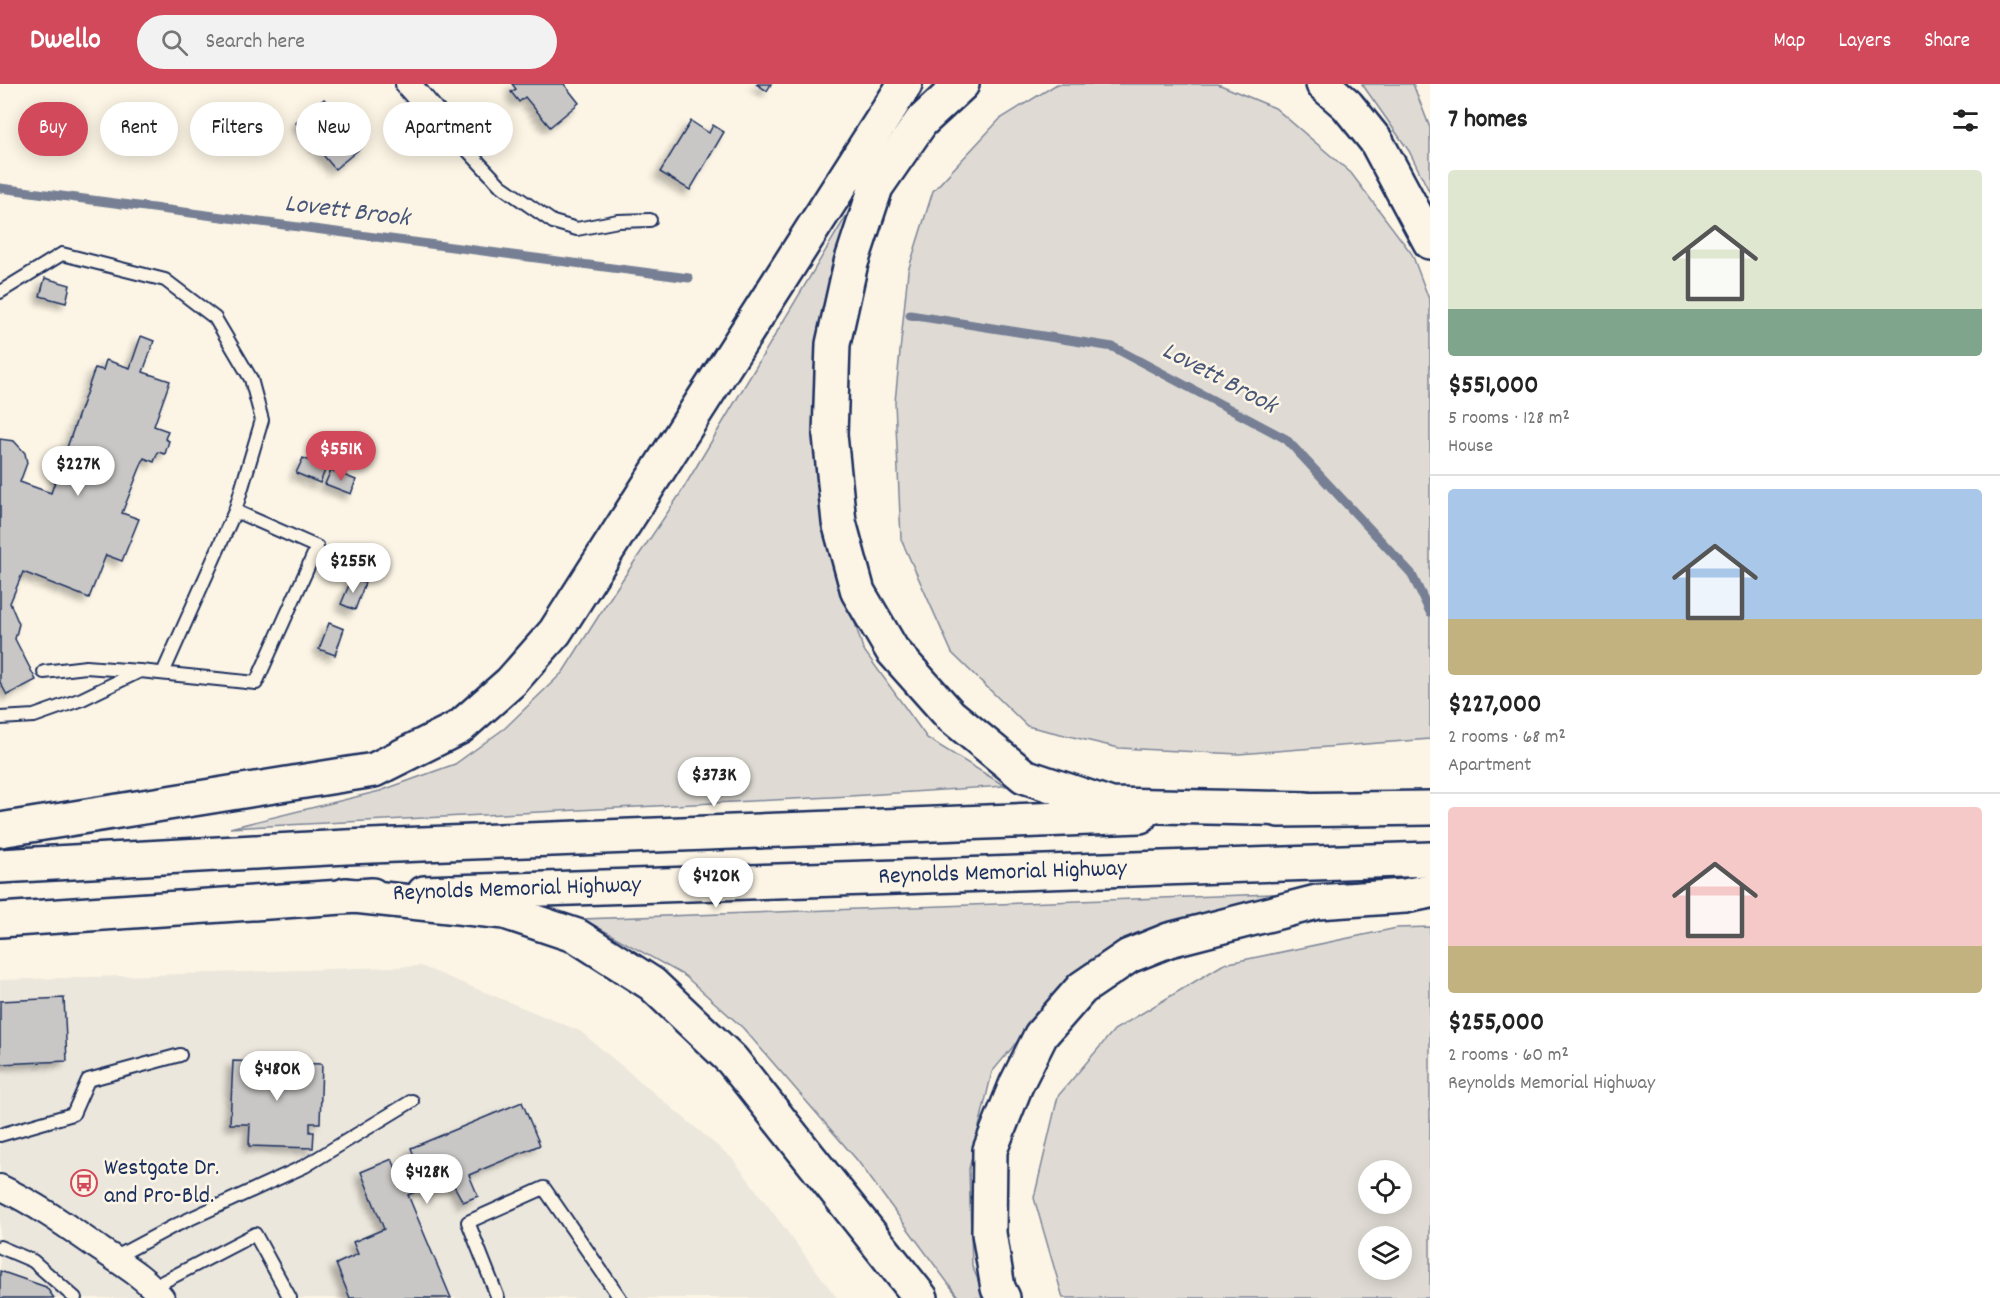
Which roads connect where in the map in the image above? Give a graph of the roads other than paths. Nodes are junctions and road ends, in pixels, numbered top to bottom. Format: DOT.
graph roads {
  1 [pos="408,84"];
  2 [pos="905,84"];
  3 [pos="962,84"];
  4 [pos="1323,84"];
  5 [pos="424,102"];
  6 [pos="473,156"];
  7 [pos="650,220"];
  8 [pos="1430,242"];
  9 [pos="0,292"];
  10 [pos="235,511"];
  11 [pos="140,671"];
  12 [pos="44,672"];
  13 [pos="164,673"];
  14 [pos="0,718"];
  15 [pos="1430,808"];
  16 [pos="1306,809"];
  17 [pos="0,830"];
  18 [pos="1430,860"];
  19 [pos="0,866"];
  20 [pos="1430,891"];
  21 [pos="345,896"];
  22 [pos="0,920"];
  23 [pos="180,1055"];
  24 [pos="412,1101"];
  25 [pos="0,1135"];
  26 [pos="0,1187"];
  27 [pos="0,1247"];
  28 [pos="114,1258"];
  29 [pos="158,1292"];
  30 [pos="75,1298"];
  31 [pos="290,1298"];
  32 [pos="498,1298"];
  33 [pos="621,1298"];
  34 [pos="921,1298"];
  35 [pos="1003,1298"];
  1 -- 5 [label="street"];
  2 -- 17 [label="main road"];
  3 -- 16 [label="main road"];
  4 -- 8 [label="main road"];
  6 -- 7 [label="lane"];
  9 -- 10 [label="lane"];
  10 -- 13 [label="lane"];
  10 -- 13 [label="lane"];
  11 -- 12 [label="lane"];
  11 -- 13 [label="lane"];
  11 -- 14 [label="lane"];
  15 -- 16 [label="main road, Reynolds Memorial Highway"];
  16 -- 19 [label="main road, Reynolds Memorial Highway"];
  18 -- 21 [label="main road, Reynolds Memorial Highway"];
  20 -- 35 [label="main road"];
  21 -- 22 [label="main road, Reynolds Memorial Highway"];
  21 -- 34 [label="main road"];
  23 -- 25 [label="lane"];
  24 -- 28 [label="lane"];
  26 -- 28 [label="street"];
  27 -- 30 [label="lane"];
  28 -- 29 [label="street"];
  29 -- 31 [label="lane"];
  32 -- 33 [label="lane"];
}
